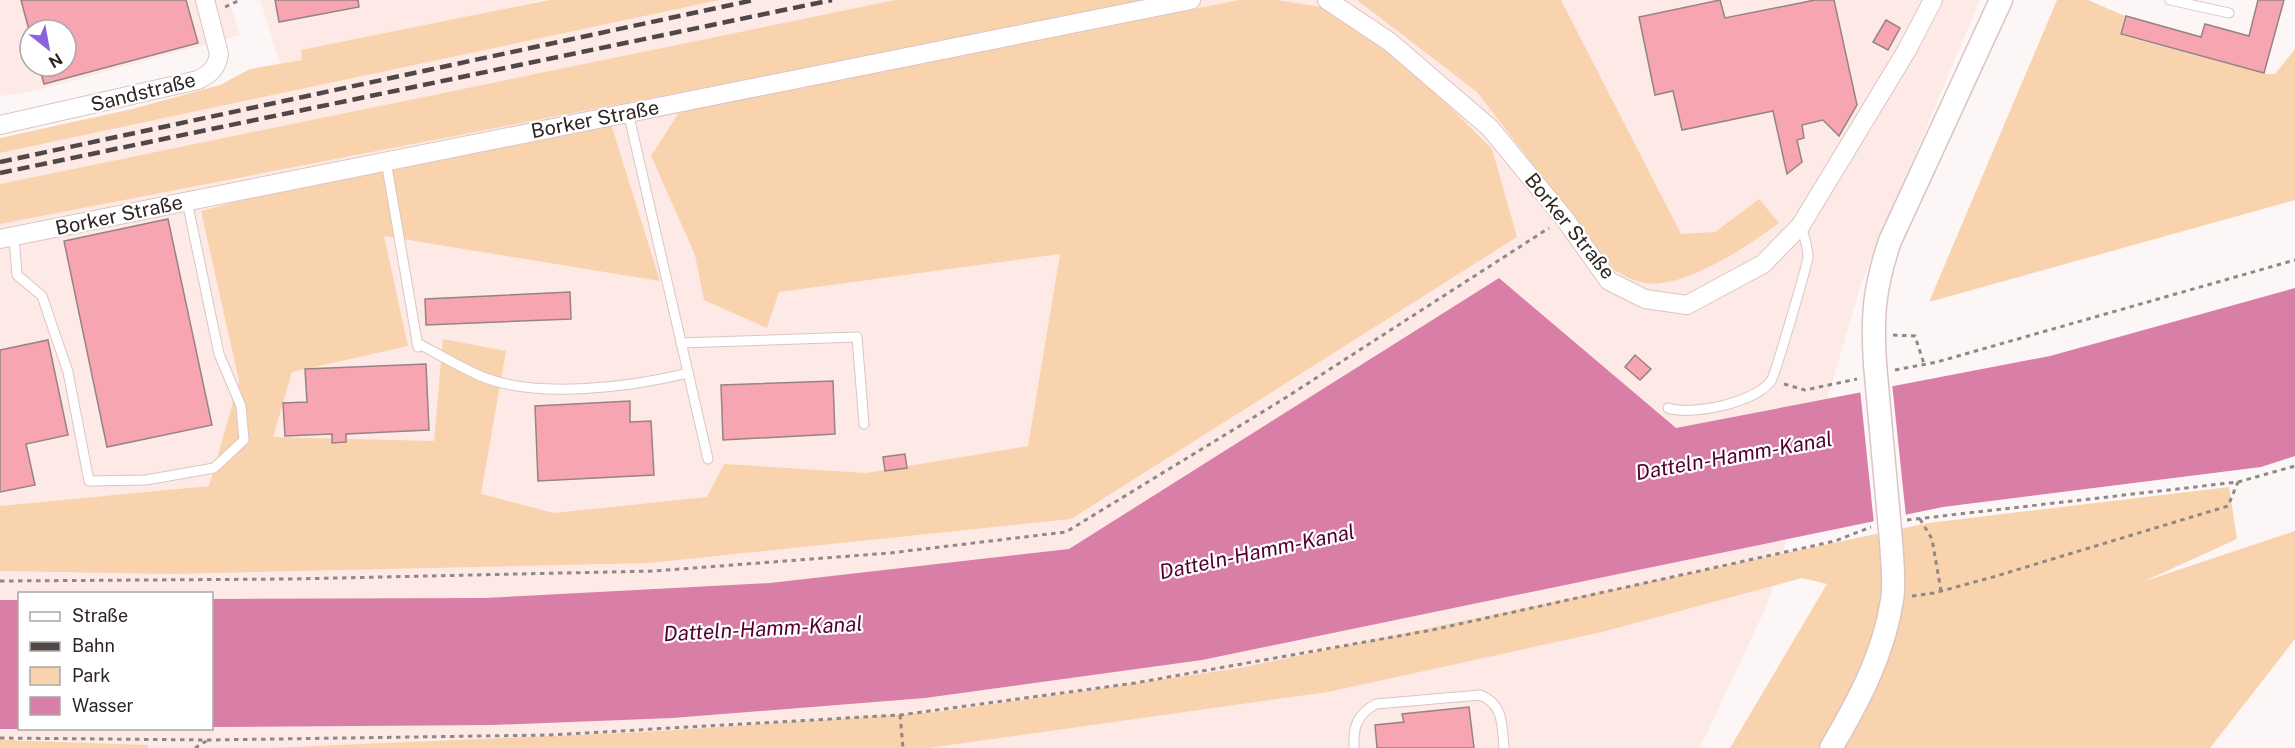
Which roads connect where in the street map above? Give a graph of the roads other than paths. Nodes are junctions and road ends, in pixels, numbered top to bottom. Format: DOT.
graph roads {
  1 [pos="205,0"];
  2 [pos="1191,0"];
  3 [pos="1327,0"];
  4 [pos="1933,0"];
  5 [pos="2001,0"];
  6 [pos="2170,0"];
  7 [pos="2229,13"];
  8 [pos="628,112"];
  9 [pos="0,125"];
  10 [pos="386,161"];
  11 [pos="187,201"];
  12 [pos="1801,225"];
  13 [pos="7,238"];
  14 [pos="681,343"];
  15 [pos="688,374"];
  16 [pos="1668,408"];
  17 [pos="864,424"];
  18 [pos="708,459"];
  19 [pos="1354,748"];
  20 [pos="1504,748"];
  21 [pos="1831,748"];
  1 -- 9 [label="street, Sandstraße"];
  2 -- 8 [label="street, Borker Straße"];
  3 -- 12 [label="street, Borker Straße"];
  4 -- 12 [label="street, Borker Straße"];
  5 -- 21 [label="street, bridge"];
  6 -- 7 [label="lane"];
  8 -- 10 [label="street, Borker Straße"];
  8 -- 14 [label="lane"];
  10 -- 11 [label="street, Borker Straße"];
  10 -- 15 [label="lane"];
  11 -- 13 [label="street, Borker Straße"];
  11 -- 13 [label="lane"];
  12 -- 16 [label="lane"];
  14 -- 15 [label="lane"];
  14 -- 17 [label="lane"];
  15 -- 18 [label="lane"];
  19 -- 20 [label="lane"];
}
